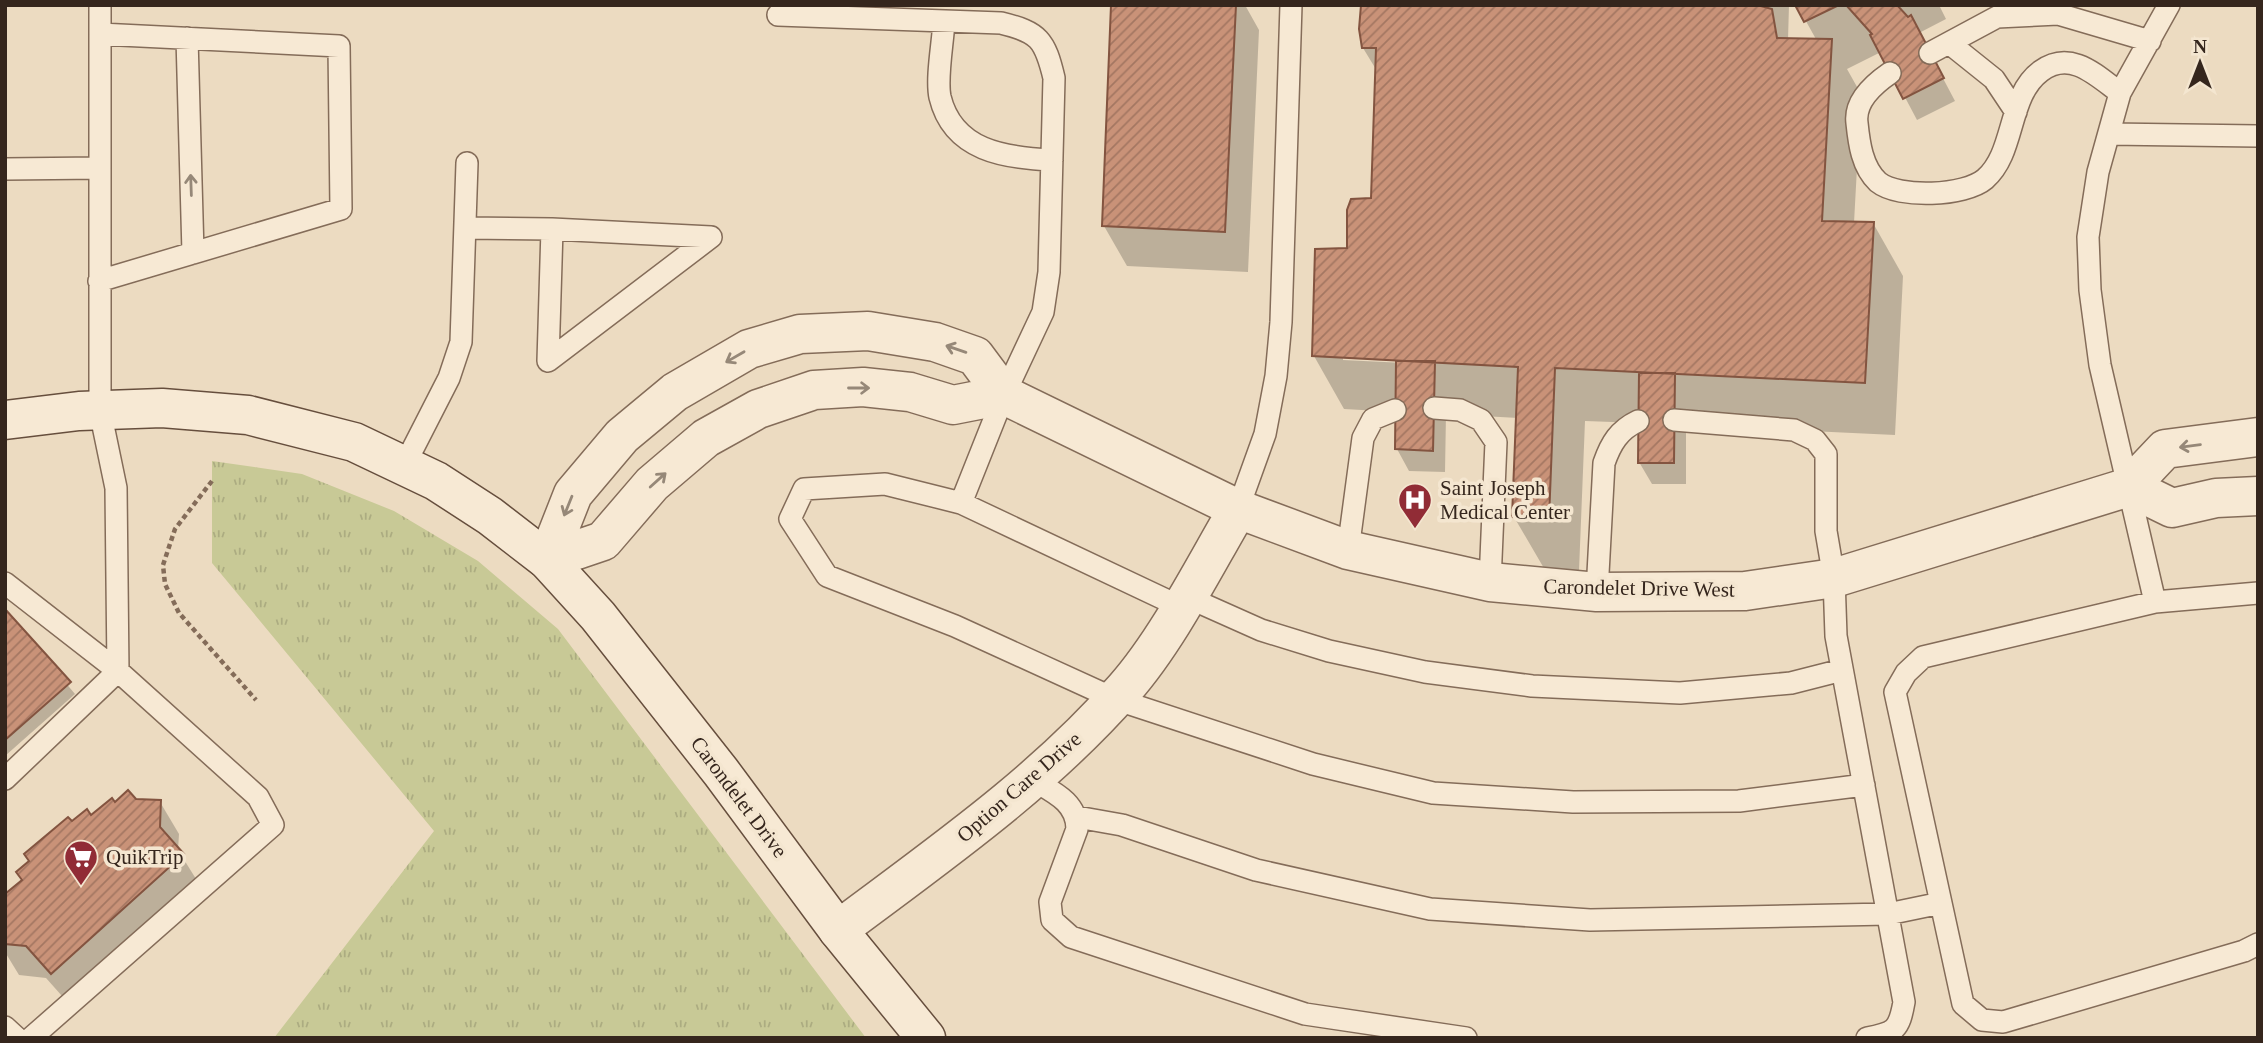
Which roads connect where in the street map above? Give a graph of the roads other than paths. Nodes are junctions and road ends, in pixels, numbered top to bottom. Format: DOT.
graph roads {
  1 [pos="100,5"];
  2 [pos="1291,5"];
  3 [pos="2169,5"];
  4 [pos="778,15"];
  5 [pos="944,21"];
  6 [pos="100,34"];
  7 [pos="187,38"];
  8 [pos="2150,41"];
  9 [pos="1890,73"];
  10 [pos="2120,93"];
  11 [pos="2016,112"];
  12 [pos="2109,134"];
  13 [pos="2258,136"];
  14 [pos="1052,160"];
  15 [pos="467,163"];
  16 [pos="100,168"];
  17 [pos="5,169"];
  18 [pos="465,228"];
  19 [pos="552,229"];
  20 [pos="193,253"];
  21 [pos="99,281"];
  22 [pos="1003,395"];
  23 [pos="1434,408"];
  24 [pos="1395,410"];
  25 [pos="100,411"];
  26 [pos="5,420"];
  27 [pos="1674,420"];
  28 [pos="1638,421"];
  29 [pos="2258,438"];
  30 [pos="404,466"];
  31 [pos="2129,487"];
  32 [pos="2258,496"];
  33 [pos="961,503"];
  34 [pos="1238,509"];
  35 [pos="1348,550"];
  36 [pos="547,560"];
  37 [pos="1834,578"];
  38 [pos="1490,582"];
  39 [pos="5,583"];
  40 [pos="1597,592"];
  41 [pos="2258,593"];
  42 [pos="1184,602"];
  43 [pos="2155,602"];
  44 [pos="1842,670"];
  45 [pos="118,671"];
  46 [pos="1115,699"];
  47 [pos="5,779"];
  48 [pos="1033,780"];
  49 [pos="1864,785"];
  50 [pos="1077,817"];
  51 [pos="1941,903"];
  52 [pos="1888,914"];
  53 [pos="838,930"];
  54 [pos="2258,944"];
  55 [pos="5,1027"];
  56 [pos="16,1038"];
  57 [pos="31,1038"];
  58 [pos="926,1038"];
  59 [pos="1466,1038"];
  60 [pos="1867,1038"];
  1 -- 6 [label="lane"];
  2 -- 34 [label="lane"];
  3 -- 8 [label="lane"];
  4 -- 5 [label="lane"];
  5 -- 14 [label="lane"];
  5 -- 14 [label="lane"];
  6 -- 7 [label="lane"];
  6 -- 16 [label="lane"];
  20 -- 7 [label="lane, one-way"];
  7 -- 20 [label="lane"];
  8 -- 10 [label="lane"];
  8 -- 11 [label="lane"];
  9 -- 11 [label="lane"];
  10 -- 11 [label="lane"];
  10 -- 12 [label="lane"];
  12 -- 13 [label="lane"];
  12 -- 31 [label="lane"];
  14 -- 22 [label="lane"];
  15 -- 18 [label="lane"];
  16 -- 17 [label="lane"];
  16 -- 21 [label="lane"];
  18 -- 19 [label="lane"];
  18 -- 30 [label="lane"];
  19 -- 19 [label="lane"];
  20 -- 21 [label="lane"];
  21 -- 25 [label="lane"];
  22 -- 33 [label="lane"];
  22 -- 34 [label="street, Carondelet Drive West"];
  36 -- 22 [label="street, one-way"];
  22 -- 36 [label="street, Carondelet Drive West, one-way"];
  23 -- 38 [label="lane"];
  24 -- 35 [label="lane"];
  25 -- 26 [label="street"];
  25 -- 30 [label="street"];
  25 -- 45 [label="lane"];
  27 -- 37 [label="lane"];
  28 -- 40 [label="lane"];
  29 -- 31 [label="street, Carondelet Drive West, one-way"];
  30 -- 36 [label="street"];
  31 -- 32 [label="street"];
  31 -- 37 [label="street, Carondelet Drive West"];
  31 -- 43 [label="lane"];
  33 -- 42 [label="lane"];
  33 -- 46 [label="lane"];
  34 -- 35 [label="street, Carondelet Drive West"];
  34 -- 42 [label="street, Option Care Drive"];
  35 -- 38 [label="street, Carondelet Drive West"];
  36 -- 53 [label="street, Carondelet Drive"];
  37 -- 40 [label="street, Carondelet Drive West"];
  37 -- 44 [label="lane"];
  38 -- 40 [label="street, Carondelet Drive West"];
  39 -- 45 [label="lane"];
  41 -- 43 [label="lane"];
  42 -- 44 [label="lane"];
  42 -- 46 [label="street, Option Care Drive"];
  43 -- 51 [label="lane"];
  44 -- 49 [label="lane"];
  45 -- 47 [label="lane"];
  45 -- 57 [label="lane"];
  46 -- 48 [label="street, Option Care Drive"];
  46 -- 49 [label="lane"];
  48 -- 50 [label="lane"];
  48 -- 53 [label="street, Option Care Drive"];
  49 -- 52 [label="lane"];
  50 -- 52 [label="lane"];
  50 -- 59 [label="lane"];
  51 -- 52 [label="lane"];
  51 -- 54 [label="lane"];
  52 -- 60 [label="lane"];
  53 -- 58 [label="street, Carondelet Drive"];
  55 -- 56 [label="lane"];
}
